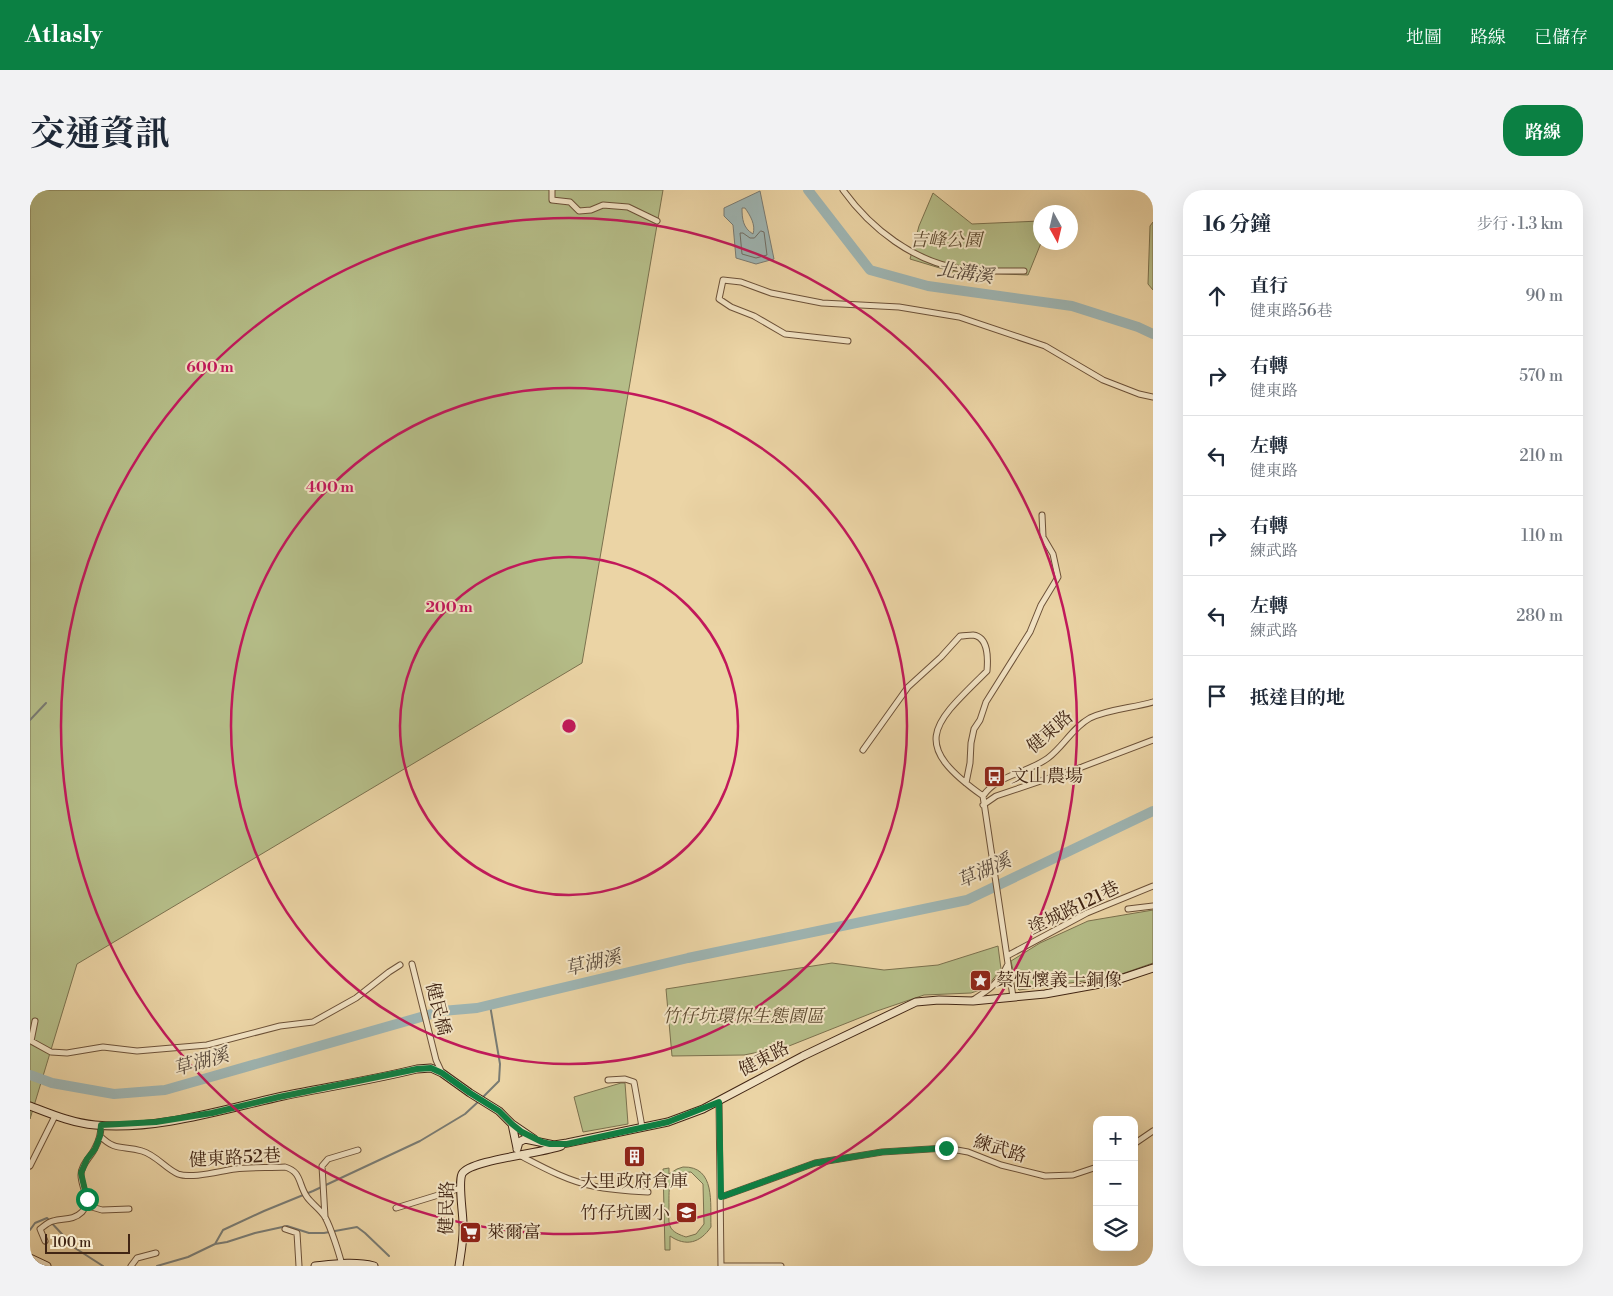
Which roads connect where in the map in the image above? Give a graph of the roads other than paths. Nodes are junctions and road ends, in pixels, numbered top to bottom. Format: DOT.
graph roads {
  1 [pos="552,190"];
  2 [pos="843,190"];
  3 [pos="657,221"];
  4 [pos="1024,271"];
  5 [pos="848,341"];
  6 [pos="1153,397"];
  7 [pos="1042,515"];
  8 [pos="1153,702"];
  9 [pos="1153,740"];
  10 [pos="863,750"];
  11 [pos="966,783"];
  12 [pos="983,796"];
  13 [pos="983,805"];
  14 [pos="1153,886"];
  15 [pos="1153,906"];
  16 [pos="1128,910"];
  17 [pos="1007,955"];
  18 [pos="1009,963"];
  19 [pos="412,964"];
  20 [pos="400,965"];
  21 [pos="1153,968"];
  22 [pos="1013,997"];
  23 [pos="973,1000"];
  24 [pos="35,1021"];
  25 [pos="442,1073"];
  26 [pos="608,1080"];
  27 [pos="719,1102"];
  28 [pos="30,1106"];
  29 [pos="54,1116"];
  30 [pos="512,1124"];
  31 [pos="101,1125"];
  32 [pos="642,1127"];
  33 [pos="1153,1131"];
  34 [pos="100,1136"];
  35 [pos="529,1140"];
  36 [pos="1138,1141"];
  37 [pos="542,1142"];
  38 [pos="567,1144"];
  39 [pos="358,1150"];
  40 [pos="520,1150"];
  41 [pos="508,1158"];
  42 [pos="30,1165"];
  43 [pos="1093,1168"];
  44 [pos="461,1188"];
  45 [pos="648,1192"];
  46 [pos="721,1197"];
  47 [pos="85,1205"];
  48 [pos="396,1208"];
  49 [pos="129,1209"];
  50 [pos="325,1217"];
  51 [pos="285,1229"];
  52 [pos="45,1242"];
  53 [pos="156,1253"];
  54 [pos="30,1258"];
  55 [pos="342,1265"];
  56 [pos="46,1266"];
  57 [pos="132,1266"];
  58 [pos="299,1266"];
  59 [pos="315,1266"];
  60 [pos="374,1266"];
  61 [pos="459,1266"];
  62 [pos="721,1266"];
  63 [pos="781,1266"];
  1 -- 3 [label="street"];
  2 -- 4 [label="street"];
  5 -- 6 [label="street"];
  7 -- 11 [label="street"];
  8 -- 12 [label="street, 健東路"];
  9 -- 13 [label="street"];
  10 -- 11 [label="street"];
  11 -- 12 [label="street"];
  12 -- 13 [label="street"];
  13 -- 17 [label="street"];
  14 -- 17 [label="street, 塗城路121巷"];
  15 -- 16 [label="street"];
  17 -- 18 [label="street"];
  18 -- 22 [label="street"];
  18 -- 23 [label="street"];
  19 -- 25 [label="street, 健民橋"];
  20 -- 24 [label="street"];
  21 -- 22 [label="street, 健東路"];
  22 -- 23 [label="street, 健東路"];
  23 -- 27 [label="street, 健東路"];
  25 -- 30 [label="street, 健東路"];
  25 -- 31 [label="street, 健東路"];
  26 -- 32 [label="street"];
  27 -- 32 [label="street, 健東路"];
  27 -- 46 [label="street"];
  28 -- 29 [label="street, 健東路"];
  29 -- 31 [label="street, 健東路"];
  29 -- 42 [label="street"];
  30 -- 37 [label="street, 健東路"];
  30 -- 40 [label="street"];
  31 -- 34 [label="street"];
  32 -- 38 [label="street, 健東路"];
  33 -- 36 [label="street"];
  34 -- 47 [label="street"];
  34 -- 50 [label="street, 健東路52巷"];
  35 -- 37 [label="street, 健東路"];
  35 -- 40 [label="street"];
  35 -- 40 [label="street"];
  37 -- 38 [label="street, 健東路"];
  38 -- 40 [label="street, 健東路"];
  39 -- 50 [label="street"];
  40 -- 41 [label="street, 健東路"];
  40 -- 41 [label="street"];
  40 -- 45 [label="street"];
  41 -- 44 [label="street, 健民路"];
  43 -- 46 [label="street, 練武路"];
  44 -- 48 [label="street"];
  44 -- 61 [label="street, 健民路"];
  46 -- 62 [label="street"];
  47 -- 49 [label="street"];
  47 -- 52 [label="street"];
  50 -- 55 [label="street"];
  51 -- 58 [label="street"];
  53 -- 57 [label="street"];
  54 -- 56 [label="street"];
  55 -- 59 [label="street"];
  55 -- 60 [label="street"];
  62 -- 63 [label="street"];
}
